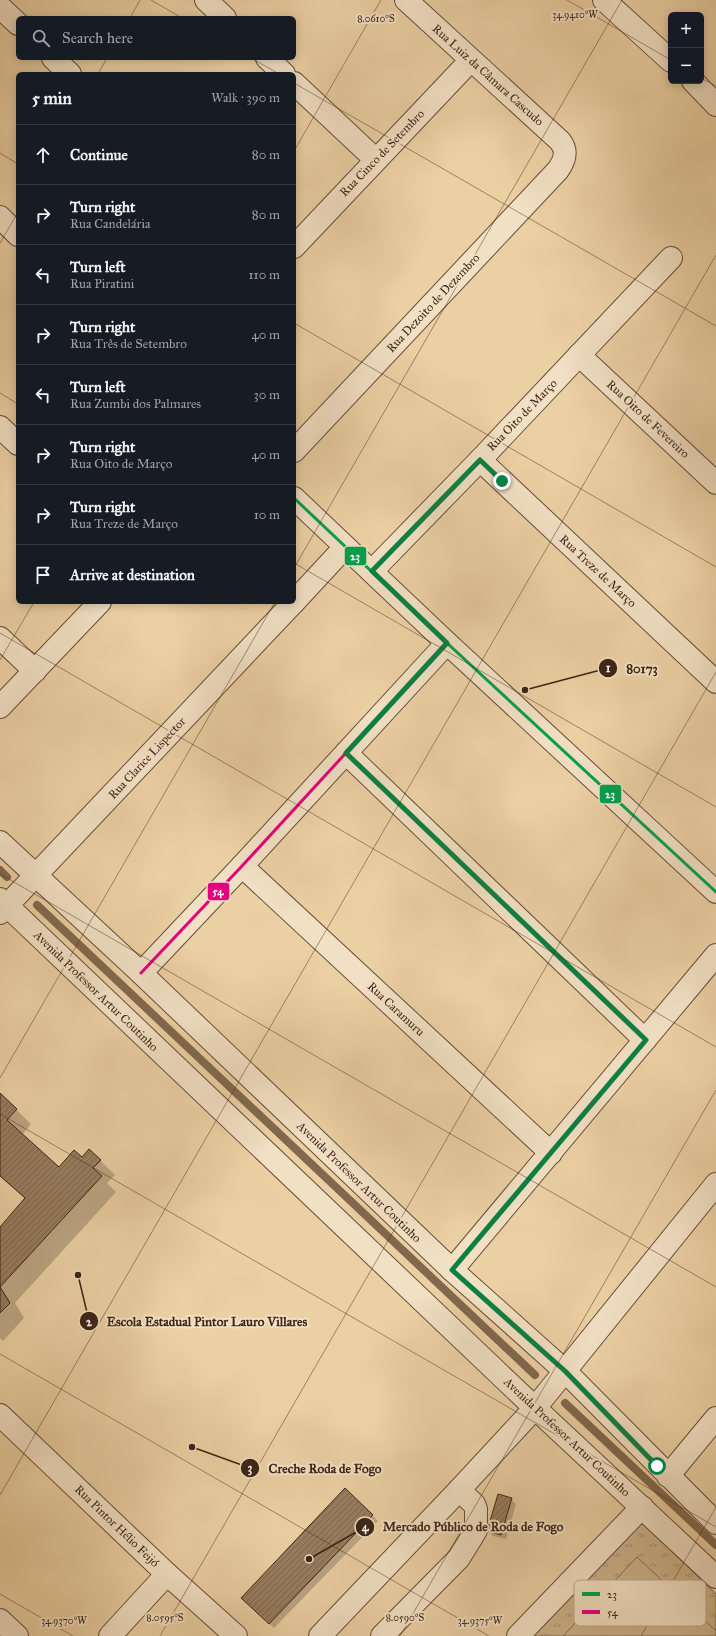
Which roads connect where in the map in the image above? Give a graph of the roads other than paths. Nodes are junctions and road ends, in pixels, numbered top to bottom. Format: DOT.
graph roads {
  1 [pos="206,0"];
  2 [pos="406,0"];
  3 [pos="604,0"];
  4 [pos="0,7"];
  5 [pos="223,16"];
  6 [pos="16,22"];
  7 [pos="668,58"];
  8 [pos="55,60"];
  9 [pos="269,60"];
  10 [pos="471,60"];
  11 [pos="68,72"];
  12 [pos="282,72"];
  13 [pos="696,84"];
  14 [pos="296,85"];
  15 [pos="716,104"];
  16 [pos="566,152"];
  17 [pos="376,160"];
  18 [pos="0,217"];
  19 [pos="16,233"];
  20 [pos="296,245"];
  21 [pos="671,258"];
  22 [pos="579,355"];
  23 [pos="0,427"];
  24 [pos="16,442"];
  25 [pos="296,449"];
  26 [pos="480,460"];
  27 [pos="716,483"];
  28 [pos="296,500"];
  29 [pos="345,547"];
  30 [pos="372,571"];
  31 [pos="296,600"];
  32 [pos="98,604"];
  33 [pos="292,604"];
  34 [pos="0,638"];
  35 [pos="447,643"];
  36 [pos="35,671"];
  37 [pos="716,682"];
  38 [pos="0,707"];
  39 [pos="346,753"];
  40 [pos="0,842"];
  41 [pos="242,866"];
  42 [pos="36,876"];
  43 [pos="716,892"];
  44 [pos="2,906"];
  45 [pos="716,955"];
  46 [pos="141,973"];
  47 [pos="646,1040"];
  48 [pos="551,1153"];
  49 [pos="716,1184"];
  50 [pos="452,1270"];
  51 [pos="565,1371"];
  52 [pos="535,1408"];
  53 [pos="0,1415"];
  54 [pos="716,1418"];
  55 [pos="668,1476"];
  56 [pos="459,1490"];
  57 [pos="642,1507"];
  58 [pos="716,1523"];
  59 [pos="167,1574"];
  60 [pos="716,1577"];
  61 [pos="0,1620"];
  62 [pos="17,1636"];
  63 [pos="110,1636"];
  64 [pos="236,1636"];
  65 [pos="320,1636"];
  66 [pos="382,1636"];
  67 [pos="518,1636"];
  1 -- 5 [label="street"];
  2 -- 10 [label="street, Rua Luiz da Câmara Cascudo"];
  3 -- 7 [label="street"];
  4 -- 6 [label="street"];
  8 -- 11 [label="street"];
  9 -- 12 [label="street"];
  10 -- 16 [label="street, Rua Luiz da Câmara Cascudo"];
  10 -- 17 [label="street, Rua Cinco de Setembro"];
  13 -- 15 [label="street"];
  14 -- 17 [label="street"];
  16 -- 25 [label="street, Rua Dezoito de Dezembro"];
  17 -- 20 [label="street, Rua Cinco de Setembro"];
  18 -- 19 [label="street"];
  21 -- 22 [label="street, Rua Oito de Março"];
  22 -- 26 [label="street, Rua Oito de Março"];
  22 -- 27 [label="street, Rua Oito de Fevereiro"];
  23 -- 24 [label="street"];
  26 -- 30 [label="street, Rua Oito de Março"];
  26 -- 37 [label="street, Rua Treze de Março"];
  28 -- 29 [label="street"];
  29 -- 30 [label="street"];
  29 -- 31 [label="street, Rua Clarice Lispector"];
  30 -- 35 [label="street"];
  32 -- 36 [label="street"];
  33 -- 42 [label="street, Rua Clarice Lispector"];
  34 -- 36 [label="street"];
  35 -- 39 [label="street"];
  35 -- 43 [label="street"];
  36 -- 38 [label="street"];
  39 -- 41 [label="street"];
  39 -- 47 [label="street"];
  40 -- 42 [label="street, Avenida Professor Artur Coutinho"];
  41 -- 46 [label="street"];
  41 -- 48 [label="street, Rua Caramuru"];
  42 -- 44 [label="street, Rua Clarice Lispector"];
  42 -- 46 [label="street, Avenida Professor Artur Coutinho"];
  44 -- 52 [label="street, Avenida Professor Artur Coutinho"];
  45 -- 47 [label="street"];
  46 -- 50 [label="street, Avenida Professor Artur Coutinho"];
  47 -- 48 [label="street"];
  48 -- 50 [label="street"];
  49 -- 51 [label="street"];
  50 -- 51 [label="street, Avenida Professor Artur Coutinho"];
  51 -- 52 [label="street"];
  51 -- 55 [label="street, Avenida Professor Artur Coutinho"];
  52 -- 56 [label="street"];
  52 -- 57 [label="street, Avenida Professor Artur Coutinho"];
  53 -- 59 [label="street, Rua Pintor Hélio Feijó"];
  54 -- 55 [label="street"];
  55 -- 58 [label="street, Avenida Professor Artur Coutinho"];
  56 -- 65 [label="street"];
  56 -- 66 [label="street"];
  57 -- 60 [label="street, Avenida Professor Artur Coutinho"];
  57 -- 67 [label="street"];
  59 -- 63 [label="street"];
  59 -- 64 [label="street, Rua Pintor Hélio Feijó"];
  61 -- 62 [label="street"];
}
